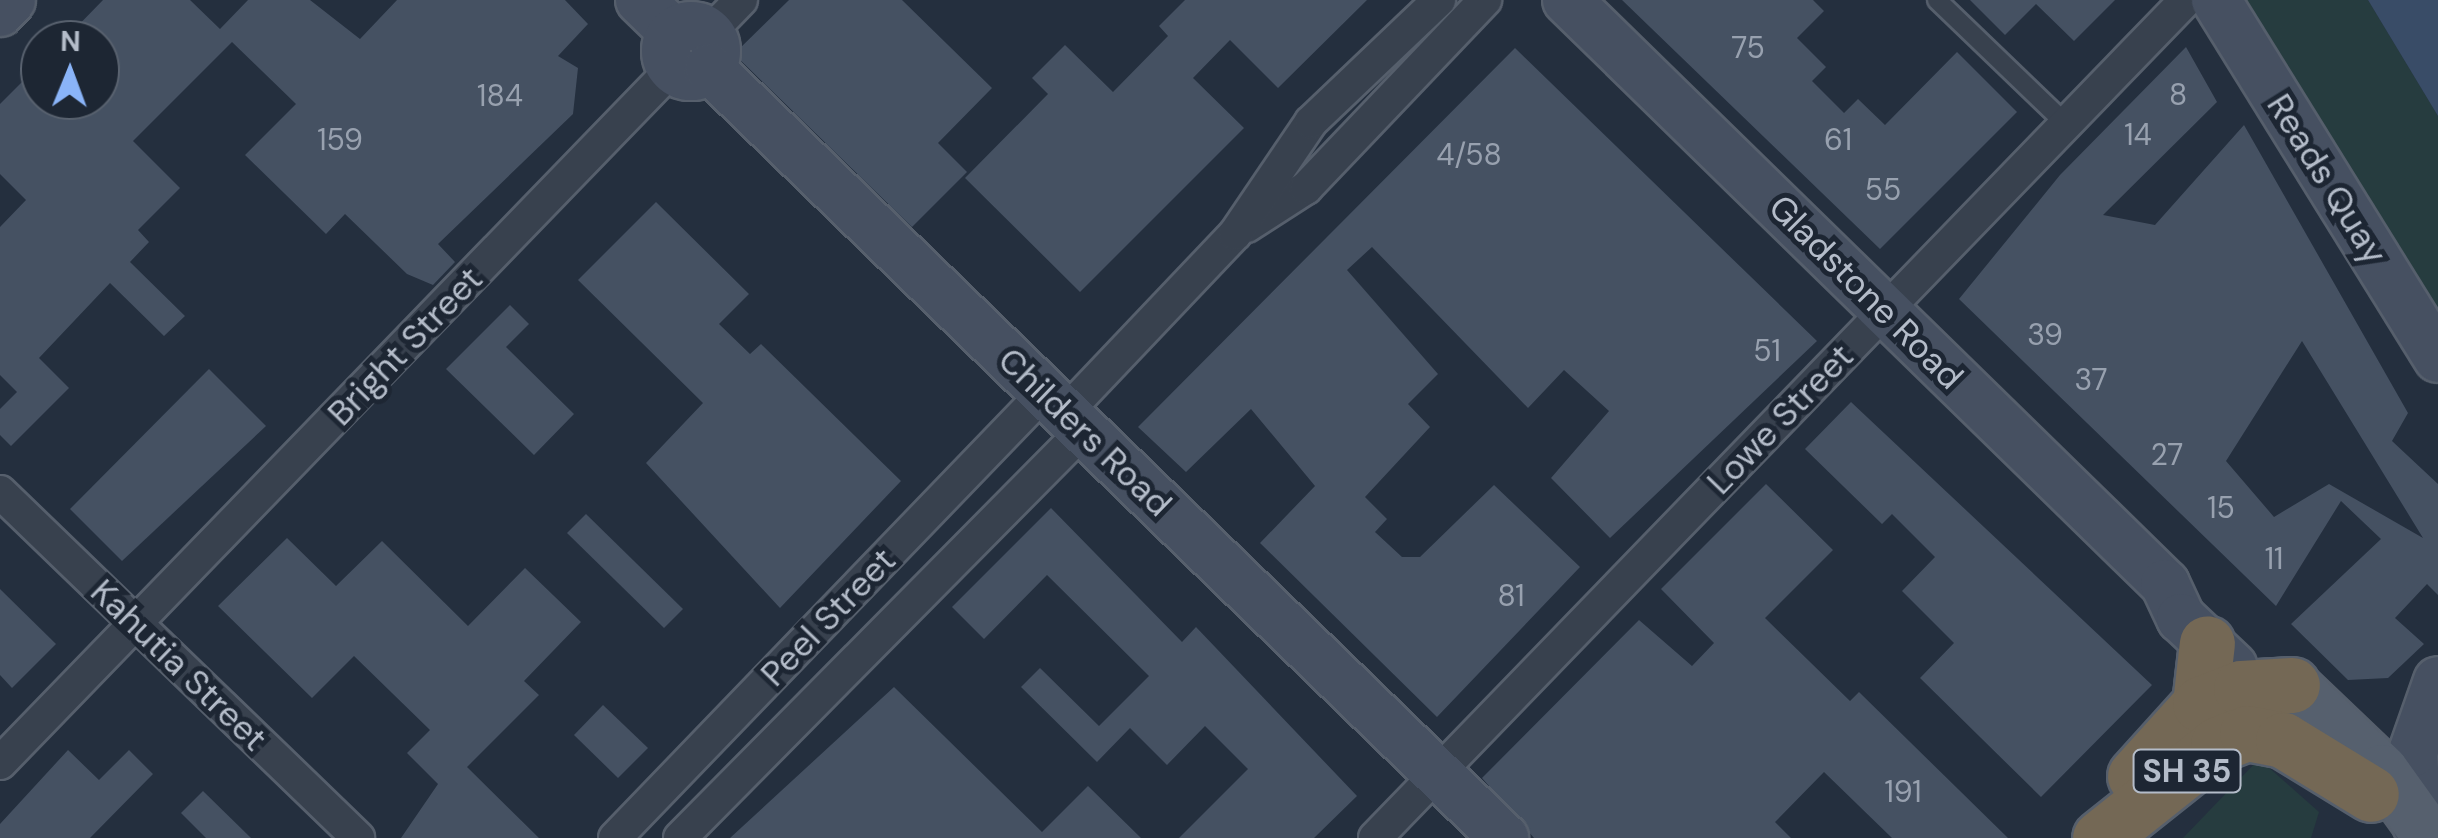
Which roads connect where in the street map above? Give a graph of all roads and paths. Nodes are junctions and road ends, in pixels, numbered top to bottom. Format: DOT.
graph roads {
  1 [pos="11,0"];
  2 [pos="640,0"];
  3 [pos="1439,0"];
  4 [pos="1486,0"];
  5 [pos="1568,0"];
  6 [pos="1937,0"];
  7 [pos="2186,0"];
  8 [pos="2216,0"];
  9 [pos="0,12"];
  10 [pos="701,40"];
  11 [pos="2066,124"];
  12 [pos="1235,234"];
  13 [pos="1885,311"];
  14 [pos="2438,358"];
  15 [pos="1065,412"];
  16 [pos="0,492"];
  17 [pos="2164,584"];
  18 [pos="138,625"];
  19 [pos="2206,643"];
  20 [pos="2273,686"];
  21 [pos="2431,695"];
  22 [pos="2200,704"];
  23 [pos="2348,735"];
  24 [pos="0,763"];
  25 [pos="1438,773"];
  26 [pos="2406,817"];
  27 [pos="358,838"];
  28 [pos="615,838"];
  29 [pos="680,838"];
  30 [pos="1375,838"];
  31 [pos="1504,838"];
  32 [pos="2098,838"];
  1 -- 9 [label="street"];
  2 -- 10 [label="street, Childers Road"];
  3 -- 12 [label="street, Peel Street"];
  4 -- 12 [label="street, Peel Street"];
  5 -- 13 [label="street, Gladstone Road"];
  6 -- 11 [label="lane"];
  7 -- 11 [label="street, Lowe Street"];
  8 -- 14 [label="street, Reads Quay"];
  10 -- 15 [label="street, Childers Road"];
  10 -- 18 [label="street, Bright Street"];
  11 -- 13 [label="street, Lowe Street"];
  12 -- 15 [label="street, Peel Street"];
  13 -- 17 [label="street, Gladstone Road"];
  13 -- 25 [label="street, Lowe Street"];
  15 -- 25 [label="street, Childers Road"];
  15 -- 28 [label="street, Peel Street"];
  15 -- 29 [label="street, Peel Street"];
  16 -- 18 [label="street, Kahutia Street"];
  17 -- 19 [label="street, Gladstone Road"];
  17 -- 20 [label="street, Gladstone Road"];
  18 -- 24 [label="street, Bright Street"];
  18 -- 27 [label="street, Kahutia Street"];
  19 -- 20 [label="street, Gladstone Road"];
  19 -- 22 [label="highway, SH 35"];
  20 -- 22 [label="highway, SH 35"];
  20 -- 23 [label="main road, Gladstone Road"];
  20 -- 26 [label="main road, Gladstone Road"];
  21 -- 23 [label="street"];
  21 -- 26 [label="street"];
  22 -- 32 [label="highway, SH 35"];
  23 -- 26 [label="main road, Gladstone Road"];
  25 -- 30 [label="street, Lowe Street"];
  25 -- 31 [label="street, Childers Road"];
  26 -- 32 [label="highway, SH 35"];
}
